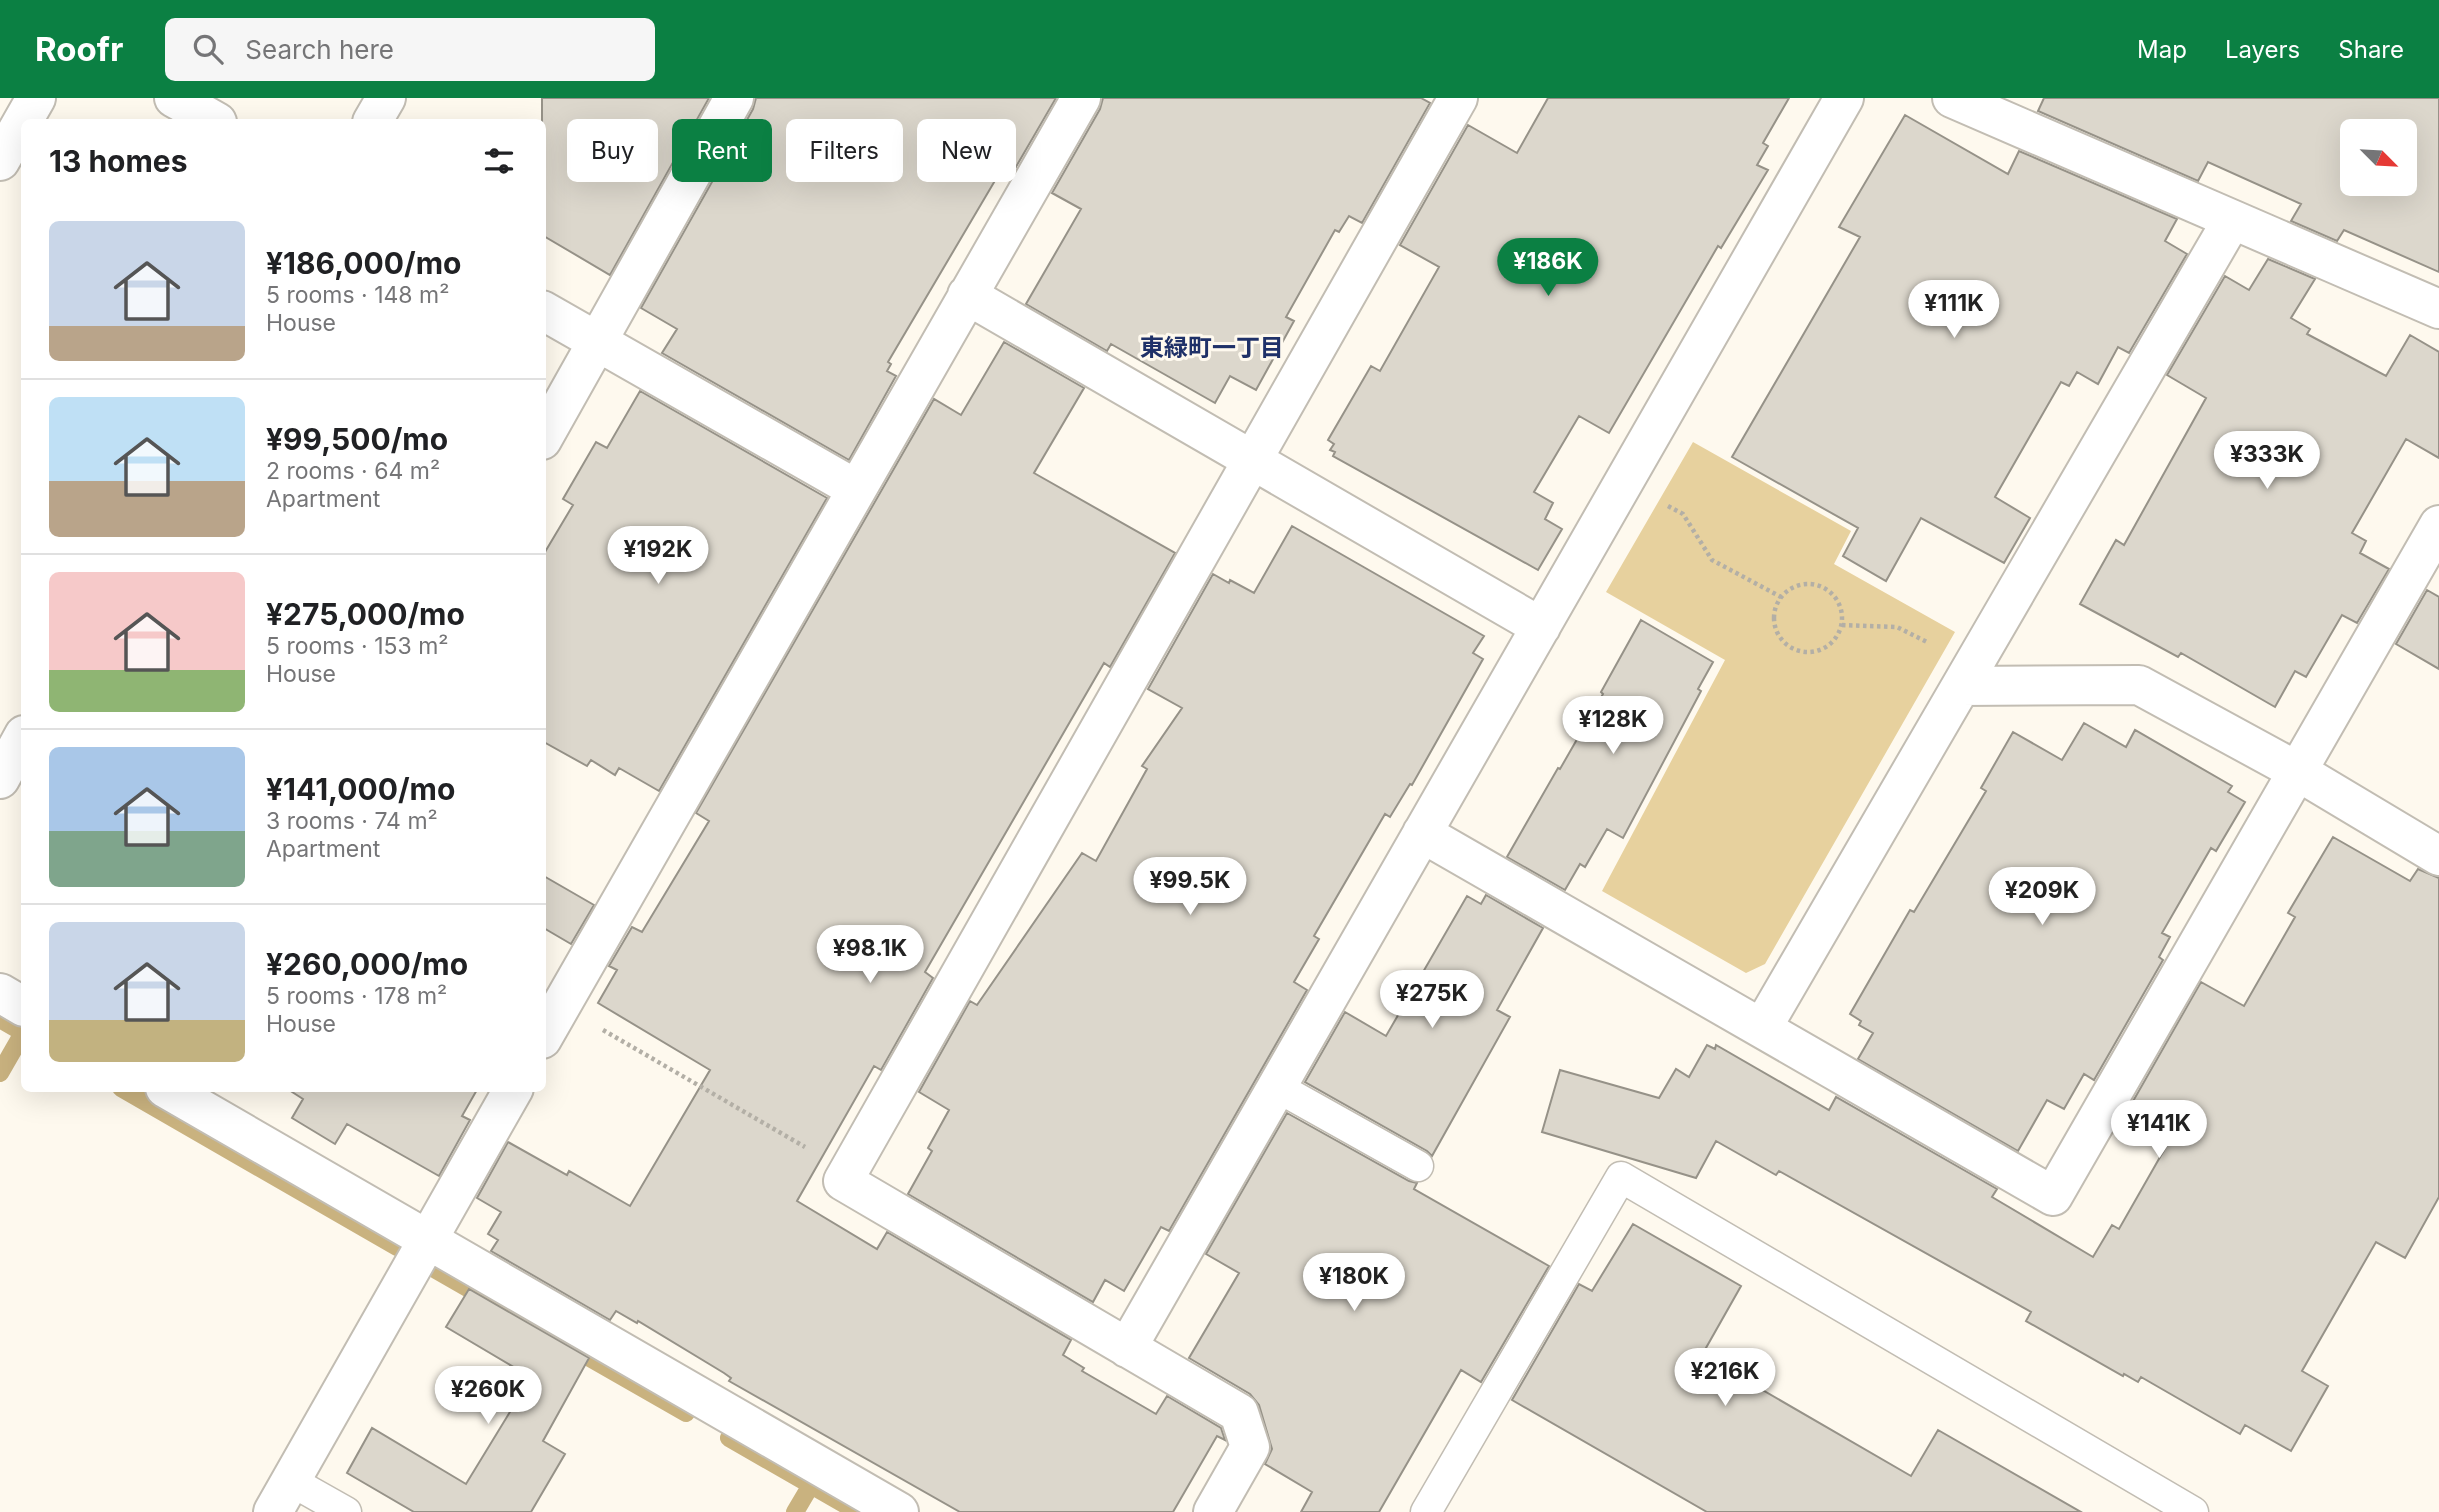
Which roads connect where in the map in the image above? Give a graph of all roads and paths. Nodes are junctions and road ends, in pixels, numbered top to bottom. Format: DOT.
graph roads {
  1 [pos="36,98"];
  2 [pos="174,98"];
  3 [pos="386,98"];
  4 [pos="734,98"];
  5 [pos="1080,98"];
  6 [pos="1458,98"];
  7 [pos="1844,98"];
  8 [pos="1952,98"];
  9 [pos="24,119"];
  10 [pos="212,119"];
  11 [pos="375,119"];
  12 [pos="21,124"];
  13 [pos="0,161"];
  14 [pos="2232,220"];
  15 [pos="967,295"];
  16 [pos="2439,309"];
  17 [pos="546,312"];
  18 [pos="599,342"];
  19 [pos="546,433"];
  20 [pos="1252,460"];
  21 [pos="1624,483"];
  22 [pos="856,489"];
  23 [pos="2439,525"];
  24 [pos="1780,597"];
  25 [pos="1842,625"];
  26 [pos="1541,627"];
  27 [pos="1967,675"];
  28 [pos="21,740"];
  29 [pos="2297,771"];
  30 [pos="0,779"];
  31 [pos="1422,833"];
  32 [pos="2439,856"];
  33 [pos="0,993"];
  34 [pos="21,1005"];
  35 [pos="561,1006"];
  36 [pos="1762,1028"];
  37 [pos="546,1032"];
  38 [pos="1277,1087"];
  39 [pos="172,1092"];
  40 [pos="512,1092"];
  41 [pos="1418,1166"];
  42 [pos="848,1172"];
  43 [pos="429,1240"];
  44 [pos="1127,1348"];
  45 [pos="282,1496"];
  46 [pos="346,1512"];
  47 [pos="900,1512"];
  48 [pos="1213,1512"];
  49 [pos="1426,1512"];
  50 [pos="2193,1512"];
  1 -- 9 [label="street"];
  2 -- 10 [label="street"];
  3 -- 11 [label="street"];
  4 -- 18 [label="street"];
  5 -- 15 [label="street"];
  6 -- 20 [label="street"];
  7 -- 21 [label="street"];
  8 -- 14 [label="street"];
  12 -- 13 [label="street"];
  14 -- 16 [label="street"];
  14 -- 27 [label="street"];
  15 -- 20 [label="street"];
  15 -- 22 [label="street"];
  17 -- 18 [label="street"];
  18 -- 19 [label="street"];
  18 -- 22 [label="street"];
  20 -- 26 [label="street"];
  20 -- 42 [label="street"];
  21 -- 24 [label="path"];
  21 -- 26 [label="street"];
  22 -- 35 [label="street"];
  23 -- 29 [label="street"];
  24 -- 25 [label="path"];
  24 -- 25 [label="path"];
  25 -- 27 [label="path"];
  26 -- 31 [label="street"];
  27 -- 29 [label="street"];
  27 -- 36 [label="street"];
  28 -- 30 [label="street"];
  29 -- 32 [label="street"];
  29 -- 36 [label="street"];
  31 -- 36 [label="street"];
  31 -- 38 [label="street"];
  33 -- 34 [label="street"];
  35 -- 37 [label="street"];
  35 -- 42 [label="path"];
  38 -- 41 [label="lane"];
  38 -- 44 [label="street"];
  39 -- 43 [label="street"];
  40 -- 43 [label="street"];
  42 -- 44 [label="street"];
  43 -- 45 [label="street"];
  43 -- 47 [label="street"];
  44 -- 48 [label="street"];
  45 -- 46 [label="lane"];
  49 -- 50 [label="lane"];
}
